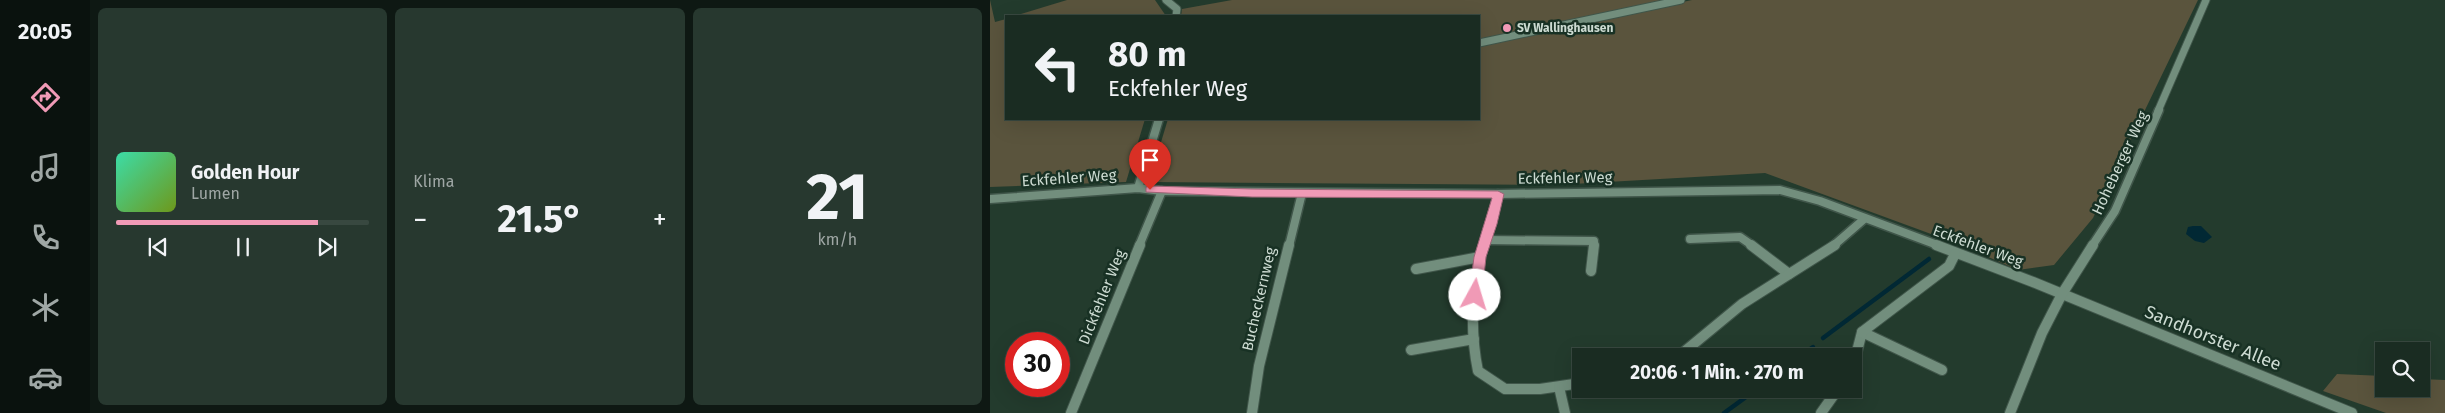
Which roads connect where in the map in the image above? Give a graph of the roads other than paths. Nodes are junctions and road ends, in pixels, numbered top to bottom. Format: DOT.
graph roads {
  1 [pos="1166,0"];
  2 [pos="1681,0"];
  3 [pos="2206,0"];
  4 [pos="1176,15"];
  5 [pos="1480,43"];
  6 [pos="1160,120"];
  7 [pos="1138,188"];
  8 [pos="1162,192"];
  9 [pos="1302,193"];
  10 [pos="1498,194"];
  11 [pos="990,199"];
  12 [pos="1863,220"];
  13 [pos="1690,239"];
  14 [pos="1485,240"];
  15 [pos="1955,254"];
  16 [pos="1480,257"];
  17 [pos="1416,269"];
  18 [pos="1591,271"];
  19 [pos="1789,274"];
  20 [pos="2062,294"];
  21 [pos="1862,332"];
  22 [pos="1474,339"];
  23 [pos="1689,348"];
  24 [pos="1858,348"];
  25 [pos="1411,350"];
  26 [pos="1942,370"];
  27 [pos="1572,385"];
  28 [pos="1559,387"];
  29 [pos="1832,398"];
  30 [pos="1071,413"];
  31 [pos="1252,413"];
  32 [pos="1565,413"];
  33 [pos="1821,413"];
  34 [pos="2010,413"];
  35 [pos="2352,413"];
  1 -- 4 [label="street"];
  2 -- 5 [label="street"];
  3 -- 20 [label="street, Hoheberger Weg"];
  6 -- 7 [label="street"];
  7 -- 8 [label="street, Eckfehler Weg"];
  7 -- 11 [label="street, Eckfehler Weg"];
  8 -- 9 [label="street, Eckfehler Weg"];
  8 -- 30 [label="street, Dickfehler Weg"];
  9 -- 10 [label="street, Eckfehler Weg"];
  9 -- 31 [label="street, Bucheckernweg"];
  10 -- 12 [label="street, Eckfehler Weg"];
  10 -- 14 [label="street"];
  12 -- 15 [label="street, Eckfehler Weg"];
  12 -- 19 [label="street"];
  13 -- 19 [label="street"];
  14 -- 16 [label="street"];
  14 -- 18 [label="street"];
  15 -- 20 [label="street, Eckfehler Weg"];
  15 -- 21 [label="street"];
  16 -- 17 [label="street"];
  16 -- 22 [label="street"];
  19 -- 23 [label="street"];
  20 -- 34 [label="street, Hoheberger Weg"];
  20 -- 35 [label="street, Sandhorster Allee"];
  21 -- 24 [label="street"];
  21 -- 26 [label="street"];
  22 -- 25 [label="street"];
  22 -- 28 [label="street"];
  27 -- 28 [label="street"];
  28 -- 32 [label="street"];
  29 -- 33 [label="street"];
}
